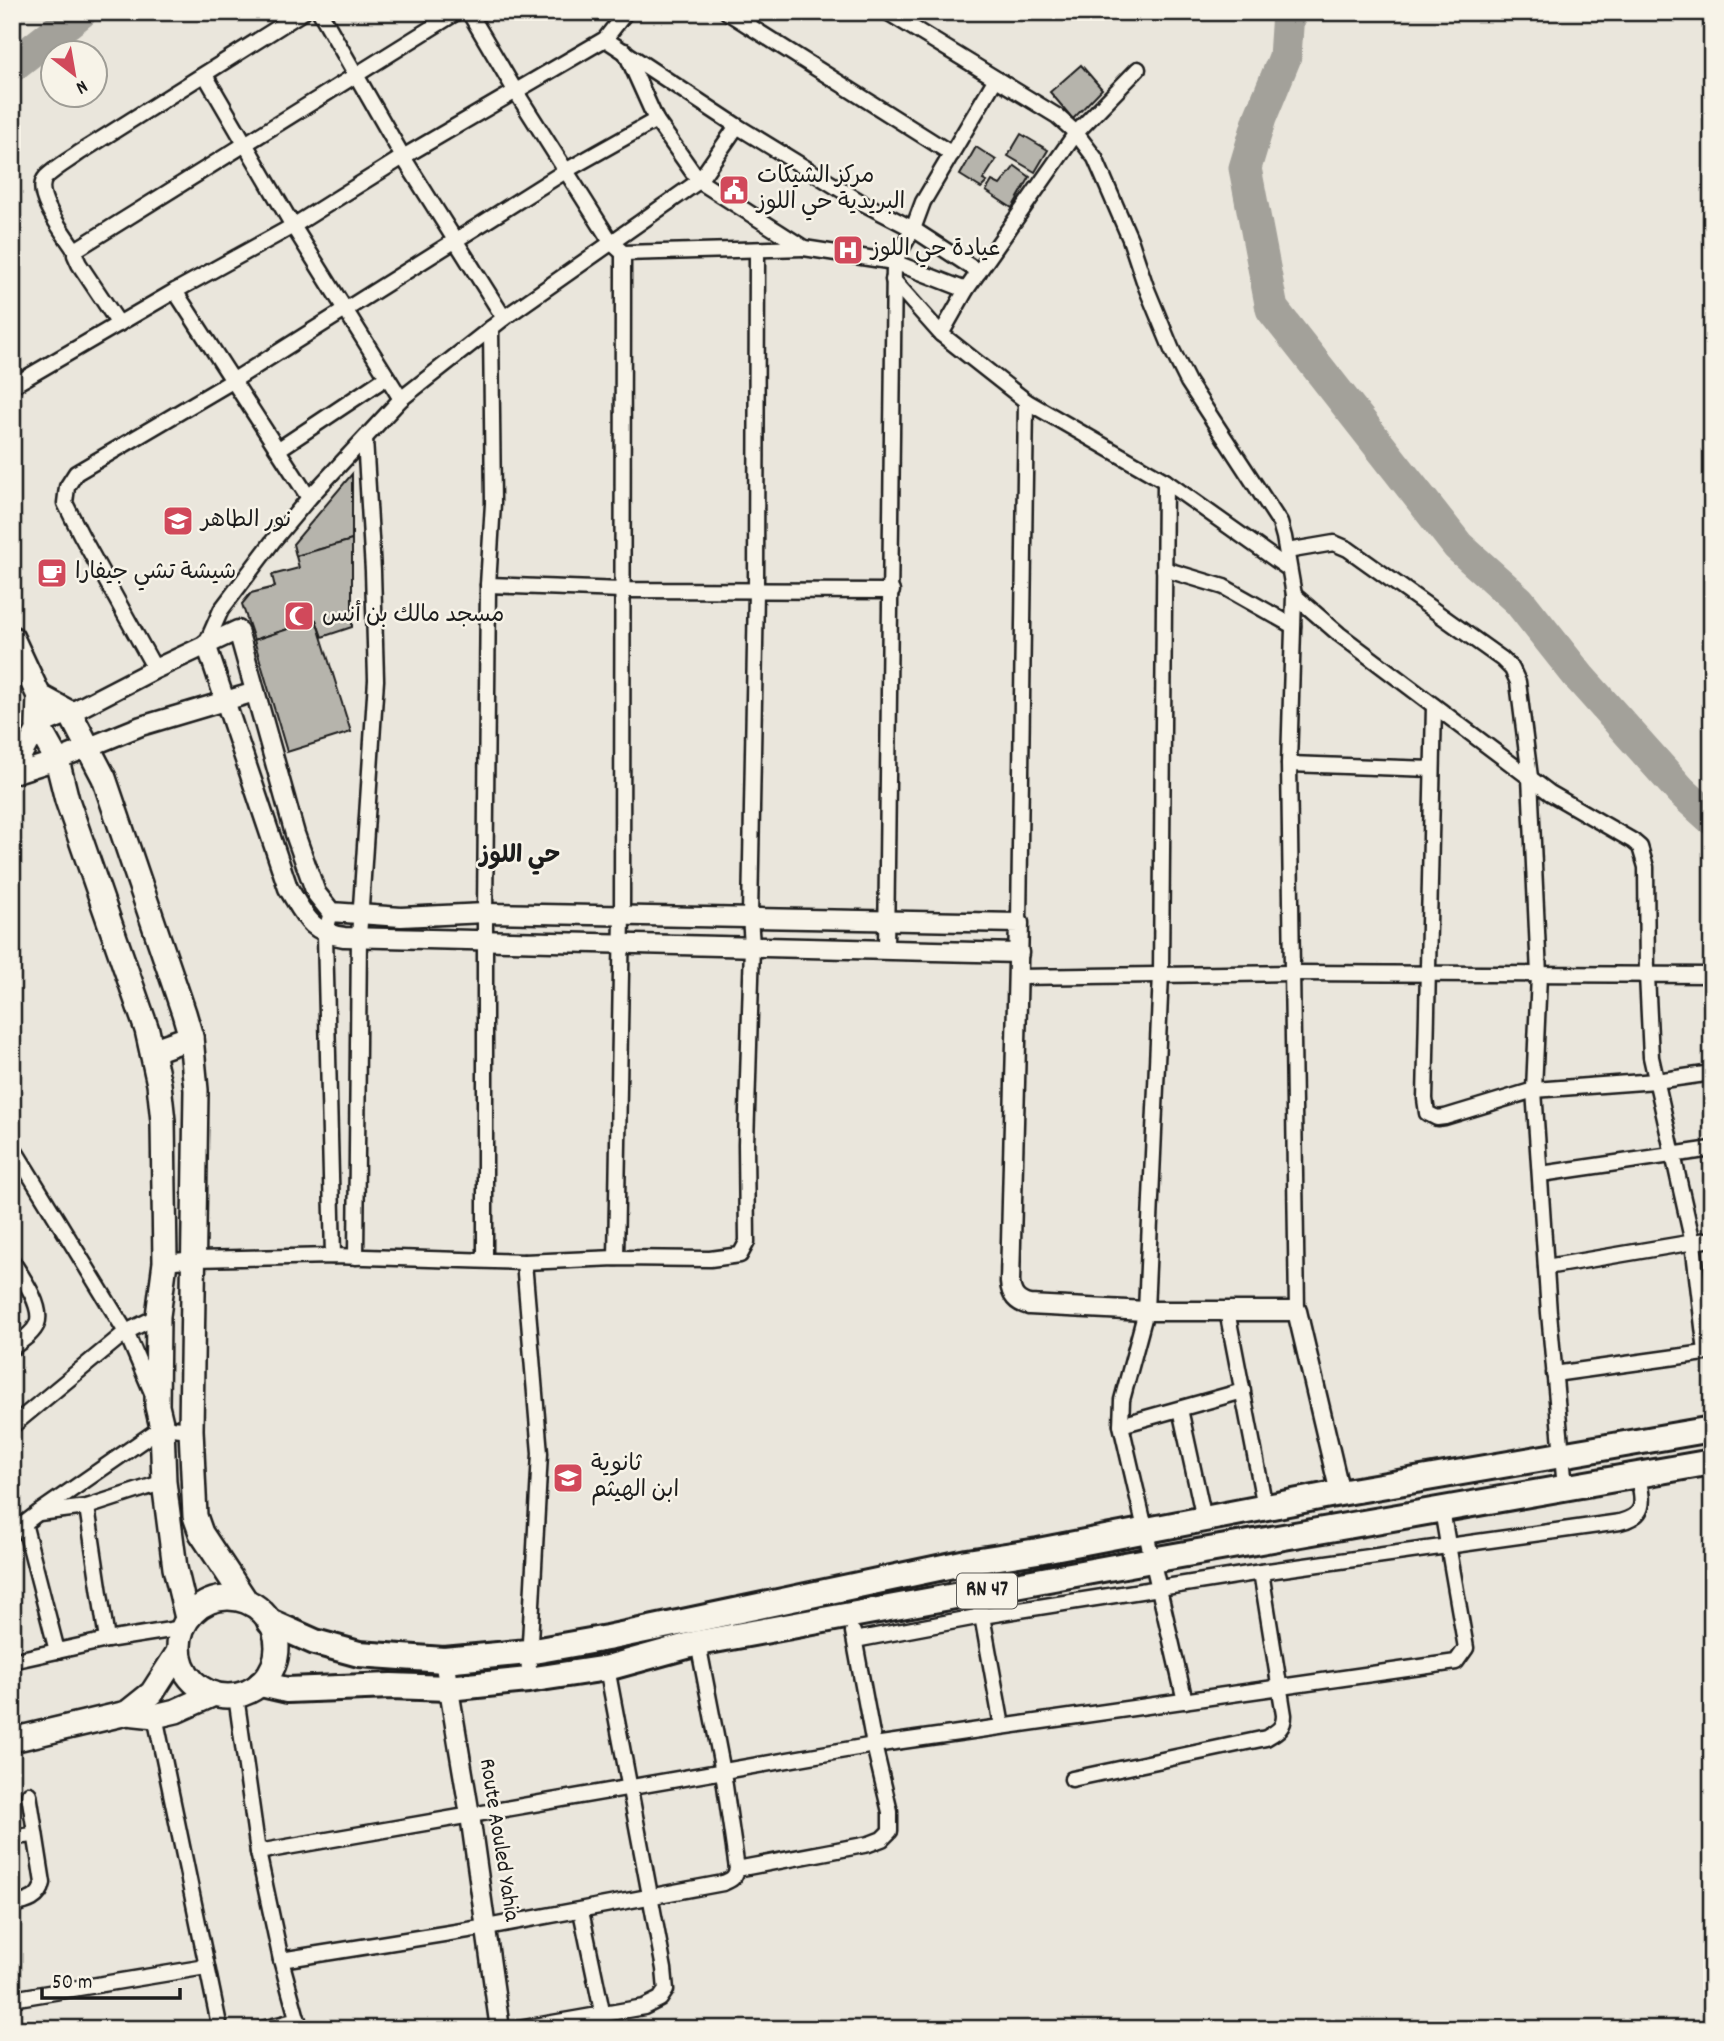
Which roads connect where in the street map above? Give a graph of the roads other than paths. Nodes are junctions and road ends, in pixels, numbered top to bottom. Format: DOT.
graph roads {
  1 [pos="303,12"];
  2 [pos="320,12"];
  3 [pos="457,12"];
  4 [pos="469,12"];
  5 [pos="626,12"];
  6 [pos="727,12"];
  7 [pos="887,12"];
  8 [pos="605,39"];
  9 [pos="625,51"];
  10 [pos="1138,69"];
  11 [pos="205,75"];
  12 [pos="356,75"];
  13 [pos="995,80"];
  14 [pos="516,92"];
  15 [pos="656,120"];
  16 [pos="737,126"];
  17 [pos="1076,133"];
  18 [pos="247,144"];
  19 [pos="952,154"];
  20 [pos="403,158"];
  21 [pos="567,170"];
  22 [pos="699,181"];
  23 [pos="293,226"];
  24 [pos="913,229"];
  25 [pos="456,241"];
  26 [pos="611,242"];
  27 [pos="804,248"];
  28 [pos="757,251"];
  29 [pos="76,252"];
  30 [pos="623,253"];
  31 [pos="894,262"];
  32 [pos="979,272"];
  33 [pos="893,280"];
  34 [pos="175,290"];
  35 [pos="966,290"];
  36 [pos="346,308"];
  37 [pos="504,318"];
  38 [pos="119,324"];
  39 [pos="491,328"];
  40 [pos="941,334"];
  41 [pos="387,377"];
  42 [pos="234,380"];
  43 [pos="12,386"];
  44 [pos="401,399"];
  45 [pos="1026,401"];
  46 [pos="365,439"];
  47 [pos="279,449"];
  48 [pos="1165,481"];
  49 [pos="309,498"];
  50 [pos="1287,551"];
  51 [pos="1164,569"];
  52 [pos="1289,569"];
  53 [pos="488,585"];
  54 [pos="622,590"];
  55 [pos="756,591"];
  56 [pos="892,591"];
  57 [pos="1294,595"];
  58 [pos="221,610"];
  59 [pos="1293,626"];
  60 [pos="238,631"];
  61 [pos="12,638"];
  62 [pos="206,644"];
  63 [pos="155,669"];
  64 [pos="254,692"];
  65 [pos="39,696"];
  66 [pos="225,701"];
  67 [pos="1434,706"];
  68 [pos="70,713"];
  69 [pos="38,726"];
  70 [pos="88,746"];
  71 [pos="57,760"];
  72 [pos="1289,764"];
  73 [pos="1432,769"];
  74 [pos="12,774"];
  75 [pos="1530,777"];
  76 [pos="331,912"];
  77 [pos="485,912"];
  78 [pos="362,915"];
  79 [pos="622,915"];
  80 [pos="750,916"];
  81 [pos="401,917"];
  82 [pos="885,920"];
  83 [pos="1019,923"];
  84 [pos="325,934"];
  85 [pos="359,937"];
  86 [pos="401,938"];
  87 [pos="485,939"];
  88 [pos="621,942"];
  89 [pos="752,946"];
  90 [pos="886,951"];
  91 [pos="1019,953"];
  92 [pos="1291,973"];
  93 [pos="1161,974"];
  94 [pos="1428,974"];
  95 [pos="1539,975"];
  96 [pos="1647,975"];
  97 [pos="1712,975"];
  98 [pos="1018,977"];
  99 [pos="191,1037"];
  100 [pos="152,1051"];
  101 [pos="1712,1073"];
  102 [pos="1656,1081"];
  103 [pos="1534,1090"];
  104 [pos="12,1146"];
  105 [pos="1712,1149"];
  106 [pos="1673,1153"];
  107 [pos="358,1170"];
  108 [pos="331,1172"];
  109 [pos="1541,1174"];
  110 [pos="1712,1240"];
  111 [pos="1693,1243"];
  112 [pos="333,1256"];
  113 [pos="356,1257"];
  114 [pos="616,1258"];
  115 [pos="195,1259"];
  116 [pos="485,1260"];
  117 [pos="12,1261"];
  118 [pos="164,1262"];
  119 [pos="524,1262"];
  120 [pos="1546,1267"];
  121 [pos="1146,1311"];
  122 [pos="1227,1311"];
  123 [pos="1297,1311"];
  124 [pos="159,1316"];
  125 [pos="126,1332"];
  126 [pos="12,1348"];
  127 [pos="1709,1352"];
  128 [pos="1554,1374"];
  129 [pos="1243,1391"];
  130 [pos="1180,1409"];
  131 [pos="159,1417"];
  132 [pos="1121,1425"];
  133 [pos="12,1426"];
  134 [pos="1712,1429"];
  135 [pos="191,1430"];
  136 [pos="1562,1454"];
  137 [pos="1712,1462"];
  138 [pos="1638,1475"];
  139 [pos="164,1482"];
  140 [pos="1565,1488"];
  141 [pos="1340,1493"];
  142 [pos="87,1507"];
  143 [pos="1265,1507"];
  144 [pos="1441,1510"];
  145 [pos="38,1513"];
  146 [pos="1204,1520"];
  147 [pos="24,1523"];
  148 [pos="1146,1531"];
  149 [pos="12,1533"];
  150 [pos="1447,1548"];
  151 [pos="1152,1560"];
  152 [pos="968,1562"];
  153 [pos="1261,1572"];
  154 [pos="1159,1589"];
  155 [pos="246,1601"];
  156 [pos="979,1605"];
  157 [pos="271,1622"];
  158 [pos="852,1628"];
  159 [pos="183,1632"];
  160 [pos="107,1640"];
  161 [pos="698,1643"];
  162 [pos="57,1651"];
  163 [pos="528,1652"];
  164 [pos="444,1660"];
  165 [pos="12,1661"];
  166 [pos="607,1668"];
  167 [pos="528,1680"];
  168 [pos="261,1684"];
  169 [pos="448,1688"];
  170 [pos="1280,1688"];
  171 [pos="225,1695"];
  172 [pos="1185,1701"];
  173 [pos="127,1713"];
  174 [pos="155,1716"];
  175 [pos="1002,1726"];
  176 [pos="12,1740"];
  177 [pos="874,1745"];
  178 [pos="723,1772"];
  179 [pos="1072,1779"];
  180 [pos="631,1787"];
  181 [pos="29,1794"];
  182 [pos="470,1815"];
  183 [pos="35,1835"];
  184 [pos="12,1837"];
  185 [pos="258,1852"];
  186 [pos="737,1869"];
  187 [pos="650,1895"];
  188 [pos="12,1905"];
  189 [pos="581,1911"];
  190 [pos="487,1927"];
  191 [pos="282,1960"];
  192 [pos="206,1967"];
  193 [pos="12,1998"];
  194 [pos="603,2016"];
  195 [pos="299,2024"];
  196 [pos="220,2029"];
  197 [pos="262,2029"];
  198 [pos="500,2029"];
  199 [pos="518,2029"];
  1 -- 11 [label="street"];
  2 -- 12 [label="street"];
  3 -- 12 [label="street"];
  4 -- 14 [label="street"];
  5 -- 8 [label="street"];
  6 -- 19 [label="street"];
  7 -- 13 [label="street"];
  8 -- 9 [label="street"];
  8 -- 14 [label="street"];
  9 -- 15 [label="street"];
  9 -- 16 [label="street"];
  10 -- 17 [label="street"];
  11 -- 18 [label="street"];
  11 -- 29 [label="street"];
  12 -- 18 [label="street"];
  12 -- 20 [label="street"];
  13 -- 17 [label="street"];
  13 -- 19 [label="street"];
  14 -- 20 [label="street"];
  14 -- 21 [label="street"];
  15 -- 21 [label="street"];
  15 -- 22 [label="street"];
  16 -- 22 [label="street"];
  16 -- 24 [label="street"];
  17 -- 32 [label="street"];
  17 -- 50 [label="street"];
  18 -- 23 [label="street"];
  18 -- 29 [label="street"];
  19 -- 24 [label="street"];
  20 -- 23 [label="street"];
  20 -- 25 [label="street"];
  21 -- 25 [label="street"];
  21 -- 26 [label="street"];
  22 -- 26 [label="street"];
  22 -- 27 [label="street"];
  23 -- 34 [label="street"];
  23 -- 36 [label="street"];
  24 -- 31 [label="street"];
  24 -- 32 [label="street"];
  25 -- 36 [label="street"];
  25 -- 37 [label="street"];
  26 -- 30 [label="street"];
  26 -- 37 [label="street"];
  27 -- 28 [label="street"];
  27 -- 31 [label="street"];
  28 -- 30 [label="street"];
  28 -- 55 [label="street"];
  29 -- 38 [label="street"];
  30 -- 54 [label="street"];
  31 -- 33 [label="street"];
  31 -- 35 [label="street"];
  32 -- 35 [label="street"];
  33 -- 40 [label="street"];
  33 -- 56 [label="street"];
  34 -- 38 [label="street"];
  34 -- 42 [label="street"];
  35 -- 40 [label="street"];
  36 -- 41 [label="street"];
  36 -- 42 [label="street"];
  37 -- 39 [label="street"];
  38 -- 43 [label="street"];
  39 -- 44 [label="street"];
  39 -- 53 [label="street"];
  40 -- 45 [label="street"];
  41 -- 44 [label="street"];
  41 -- 47 [label="street"];
  42 -- 47 [label="street"];
  42 -- 63 [label="street"];
  44 -- 46 [label="street"];
  45 -- 48 [label="street"];
  45 -- 83 [label="street"];
  46 -- 49 [label="street"];
  46 -- 78 [label="street"];
  47 -- 49 [label="street"];
  48 -- 51 [label="street"];
  48 -- 52 [label="street"];
  49 -- 58 [label="street"];
  50 -- 52 [label="street"];
  50 -- 75 [label="street"];
  51 -- 59 [label="street"];
  51 -- 93 [label="street"];
  52 -- 57 [label="street"];
  53 -- 54 [label="street"];
  53 -- 77 [label="street"];
  54 -- 55 [label="street"];
  54 -- 79 [label="street"];
  55 -- 56 [label="street"];
  55 -- 80 [label="street"];
  56 -- 82 [label="street"];
  57 -- 59 [label="street"];
  57 -- 67 [label="street"];
  58 -- 60 [label="street"];
  58 -- 62 [label="street"];
  59 -- 72 [label="street"];
  60 -- 62 [label="street"];
  60 -- 64 [label="street"];
  61 -- 65 [label="main road"];
  62 -- 63 [label="street"];
  62 -- 66 [label="street"];
  63 -- 68 [label="street"];
  64 -- 66 [label="street"];
  64 -- 76 [label="street"];
  65 -- 68 [label="main road"];
  65 -- 69 [label="main road"];
  66 -- 70 [label="street"];
  66 -- 84 [label="street"];
  67 -- 73 [label="street"];
  67 -- 75 [label="street"];
  68 -- 69 [label="street"];
  68 -- 70 [label="main road"];
  69 -- 71 [label="main road"];
  69 -- 74 [label="street"];
  70 -- 71 [label="street"];
  70 -- 99 [label="main road"];
  71 -- 74 [label="street"];
  71 -- 100 [label="main road"];
  72 -- 73 [label="street"];
  72 -- 92 [label="street"];
  73 -- 94 [label="street"];
  75 -- 95 [label="street"];
  75 -- 96 [label="street"];
  76 -- 78 [label="street"];
  76 -- 84 [label="street"];
  77 -- 79 [label="street"];
  77 -- 81 [label="street"];
  77 -- 87 [label="street"];
  78 -- 81 [label="street"];
  78 -- 85 [label="street"];
  79 -- 80 [label="street"];
  79 -- 88 [label="street"];
  80 -- 82 [label="street"];
  80 -- 89 [label="street"];
  81 -- 86 [label="street"];
  82 -- 83 [label="street"];
  82 -- 90 [label="street"];
  83 -- 91 [label="street"];
  84 -- 85 [label="street"];
  84 -- 108 [label="street"];
  85 -- 86 [label="street"];
  85 -- 107 [label="street"];
  86 -- 87 [label="street"];
  87 -- 88 [label="street"];
  87 -- 116 [label="street"];
  88 -- 89 [label="street"];
  88 -- 114 [label="street"];
  89 -- 90 [label="street"];
  89 -- 114 [label="street"];
  90 -- 91 [label="street"];
  91 -- 98 [label="street"];
  92 -- 93 [label="street"];
  92 -- 94 [label="street"];
  92 -- 123 [label="street"];
  93 -- 98 [label="street"];
  93 -- 121 [label="street"];
  94 -- 95 [label="street"];
  94 -- 103 [label="street"];
  95 -- 96 [label="street"];
  95 -- 103 [label="street"];
  96 -- 97 [label="street"];
  96 -- 102 [label="street"];
  98 -- 121 [label="street"];
  99 -- 100 [label="main road"];
  99 -- 115 [label="main road"];
  100 -- 118 [label="main road"];
  101 -- 102 [label="street"];
  102 -- 103 [label="street"];
  102 -- 106 [label="street"];
  103 -- 109 [label="street"];
  104 -- 125 [label="street"];
  105 -- 106 [label="street"];
  106 -- 109 [label="street"];
  106 -- 111 [label="street"];
  107 -- 108 [label="street"];
  107 -- 113 [label="street"];
  108 -- 112 [label="street"];
  109 -- 120 [label="street"];
  110 -- 111 [label="street"];
  111 -- 120 [label="street"];
  111 -- 127 [label="street"];
  112 -- 113 [label="street"];
  112 -- 115 [label="street"];
  113 -- 116 [label="street"];
  114 -- 119 [label="street"];
  115 -- 118 [label="street"];
  115 -- 135 [label="main road"];
  116 -- 119 [label="street"];
  117 -- 126 [label="street"];
  118 -- 124 [label="main road"];
  119 -- 163 [label="street"];
  120 -- 128 [label="street"];
  121 -- 122 [label="street"];
  121 -- 132 [label="street"];
  122 -- 123 [label="street"];
  122 -- 129 [label="street"];
  123 -- 141 [label="street"];
  124 -- 125 [label="street"];
  124 -- 131 [label="main road"];
  125 -- 131 [label="street"];
  125 -- 133 [label="street"];
  127 -- 128 [label="street"];
  128 -- 136 [label="street"];
  129 -- 130 [label="street"];
  129 -- 143 [label="street"];
  130 -- 132 [label="street"];
  130 -- 146 [label="street"];
  131 -- 135 [label="street"];
  131 -- 139 [label="main road"];
  131 -- 145 [label="street"];
  132 -- 148 [label="street"];
  134 -- 136 [label="highway, RN 47"];
  135 -- 155 [label="main road"];
  136 -- 140 [label="street"];
  136 -- 141 [label="highway, RN 47"];
  137 -- 138 [label="highway, RN 47"];
  138 -- 140 [label="highway, RN 47"];
  138 -- 150 [label="street"];
  139 -- 142 [label="street"];
  139 -- 159 [label="main road"];
  140 -- 144 [label="highway, RN 47"];
  141 -- 143 [label="highway, RN 47"];
  142 -- 145 [label="street"];
  142 -- 160 [label="street"];
  143 -- 146 [label="highway, RN 47"];
  144 -- 150 [label="street"];
  144 -- 151 [label="highway, RN 47"];
  145 -- 147 [label="street"];
  146 -- 148 [label="highway, RN 47"];
  147 -- 149 [label="street"];
  147 -- 162 [label="street"];
  148 -- 151 [label="street"];
  148 -- 152 [label="highway, RN 47"];
  150 -- 153 [label="street"];
  150 -- 170 [label="street"];
  151 -- 154 [label="street"];
  151 -- 156 [label="highway, RN 47"];
  152 -- 156 [label="street"];
  152 -- 163 [label="highway, RN 47"];
  153 -- 154 [label="street"];
  153 -- 170 [label="street"];
  154 -- 156 [label="street"];
  154 -- 172 [label="street"];
  155 -- 157 [label="main road"];
  155 -- 159 [label="main road"];
  156 -- 158 [label="highway, RN 47"];
  156 -- 175 [label="street"];
  157 -- 164 [label="highway, RN 47"];
  157 -- 168 [label="main road"];
  158 -- 161 [label="highway, RN 47"];
  158 -- 177 [label="street"];
  159 -- 160 [label="street"];
  159 -- 171 [label="main road"];
  159 -- 173 [label="main road"];
  160 -- 162 [label="street"];
  161 -- 166 [label="highway, RN 47"];
  161 -- 178 [label="street"];
  162 -- 165 [label="street"];
  163 -- 164 [label="highway, RN 47"];
  163 -- 167 [label="street"];
  164 -- 169 [label="street, Route Aouled Yahia"];
  166 -- 167 [label="highway, RN 47"];
  166 -- 180 [label="street"];
  167 -- 169 [label="highway, RN 47"];
  168 -- 169 [label="highway, RN 47"];
  168 -- 171 [label="main road"];
  169 -- 182 [label="street, Route Aouled Yahia"];
  170 -- 172 [label="street"];
  170 -- 179 [label="street"];
  171 -- 174 [label="main road"];
  171 -- 185 [label="street"];
  172 -- 175 [label="street"];
  173 -- 174 [label="main road"];
  173 -- 176 [label="main road"];
  174 -- 192 [label="street"];
  175 -- 177 [label="street"];
  177 -- 178 [label="street"];
  177 -- 186 [label="street"];
  178 -- 180 [label="street"];
  178 -- 186 [label="street"];
  180 -- 182 [label="street"];
  180 -- 187 [label="street"];
  181 -- 183 [label="street"];
  182 -- 185 [label="street"];
  182 -- 190 [label="street, Route Aouled Yahia"];
  183 -- 184 [label="street"];
  183 -- 188 [label="street"];
  185 -- 191 [label="street"];
  186 -- 187 [label="street"];
  187 -- 189 [label="street"];
  187 -- 194 [label="street"];
  189 -- 190 [label="street"];
  189 -- 194 [label="street"];
  190 -- 191 [label="street"];
  190 -- 198 [label="street, Route Aouled Yahia"];
  191 -- 195 [label="street"];
  192 -- 193 [label="street"];
  192 -- 196 [label="street"];
  194 -- 199 [label="street"];
  195 -- 197 [label="street"];
}
